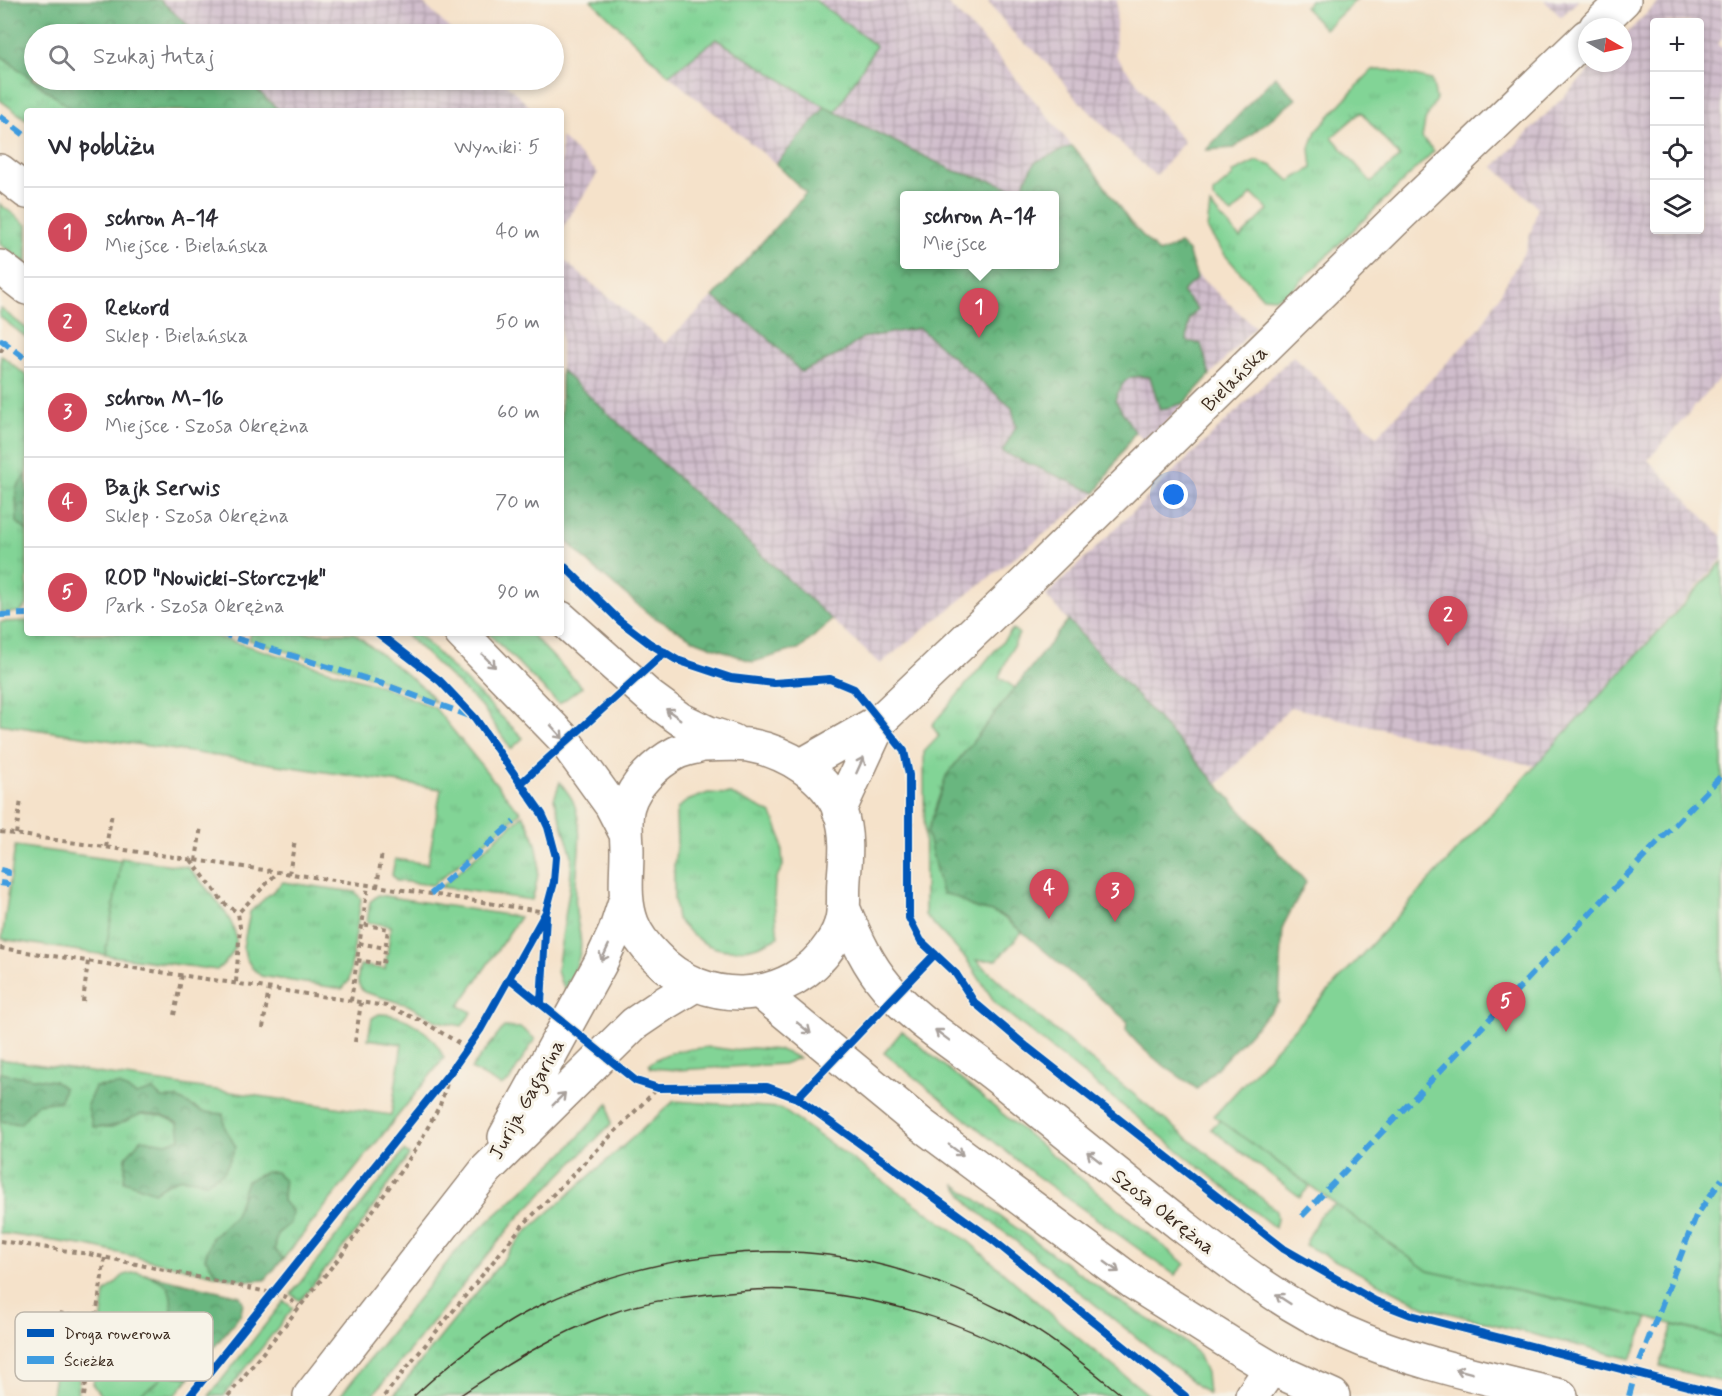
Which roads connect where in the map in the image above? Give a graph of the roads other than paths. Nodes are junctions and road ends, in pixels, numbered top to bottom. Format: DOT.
graph roads {
  1 [pos="1624,0"];
  2 [pos="1605,18"];
  3 [pos="1578,45"];
  4 [pos="0,171"];
  5 [pos="24,190"];
  6 [pos="0,267"];
  7 [pos="24,286"];
  8 [pos="564,621"];
  9 [pos="464,636"];
  10 [pos="880,720"];
  11 [pos="746,745"];
  12 [pos="802,765"];
  13 [pos="839,811"];
  14 [pos="625,832"];
  15 [pos="844,897"];
  16 [pos="626,898"];
  17 [pos="695,985"];
  18 [pos="759,991"];
  19 [pos="487,1169"];
  20 [pos="1271,1368"];
  21 [pos="310,1396"];
  22 [pos="1252,1396"];
  23 [pos="1333,1396"];
  24 [pos="1561,1396"];
  1 -- 2 [label="street"];
  3 -- 10 [label="street, Bielańska"];
  4 -- 5 [label="street"];
  6 -- 7 [label="street"];
  11 -- 8 [label="street, one-way"];
  9 -- 14 [label="street, one-way"];
  10 -- 12 [label="street, Bielańska"];
  13 -- 10 [label="street, Bielańska, one-way"];
  11 -- 12 [label="street"];
  11 -- 14 [label="street"];
  12 -- 13 [label="street"];
  13 -- 15 [label="street"];
  14 -- 16 [label="street"];
  15 -- 18 [label="street"];
  24 -- 15 [label="street, Szosa Okrężna, one-way"];
  16 -- 17 [label="street"];
  16 -- 19 [label="street, Jurija Gagarina, one-way"];
  17 -- 18 [label="street"];
  19 -- 17 [label="street, Jurija Gagarina, one-way"];
  18 -- 20 [label="street, one-way"];
  19 -- 21 [label="street, Jurija Gagarina"];
  20 -- 22 [label="street"];
  20 -- 23 [label="street"];
}
